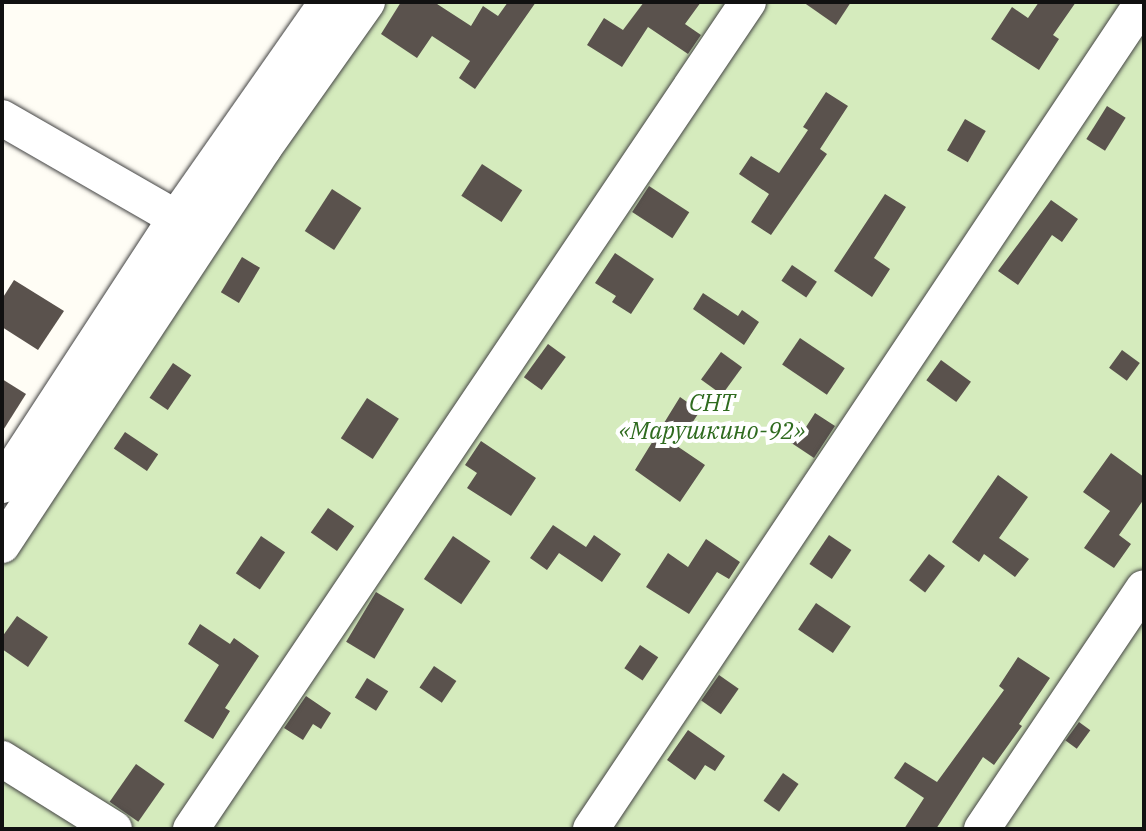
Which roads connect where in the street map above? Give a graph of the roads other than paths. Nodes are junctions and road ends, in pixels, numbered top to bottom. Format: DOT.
graph roads {
  1 [pos="327,2"];
  2 [pos="367,2"];
  3 [pos="748,2"];
  4 [pos="1143,2"];
  5 [pos="2,118"];
  6 [pos="176,218"];
  7 [pos="2,485"];
  8 [pos="2,545"];
  9 [pos="1144,588"];
  10 [pos="2,759"];
  11 [pos="70,818"];
  12 [pos="114,829"];
  13 [pos="191,829"];
  14 [pos="591,829"];
  15 [pos="982,829"];
  1 -- 6 [label="street"];
  2 -- 8 [label="street"];
  3 -- 13 [label="street"];
  4 -- 14 [label="street"];
  5 -- 6 [label="street"];
  6 -- 7 [label="street"];
  9 -- 15 [label="street"];
  10 -- 11 [label="street"];
  11 -- 12 [label="street"];
}
